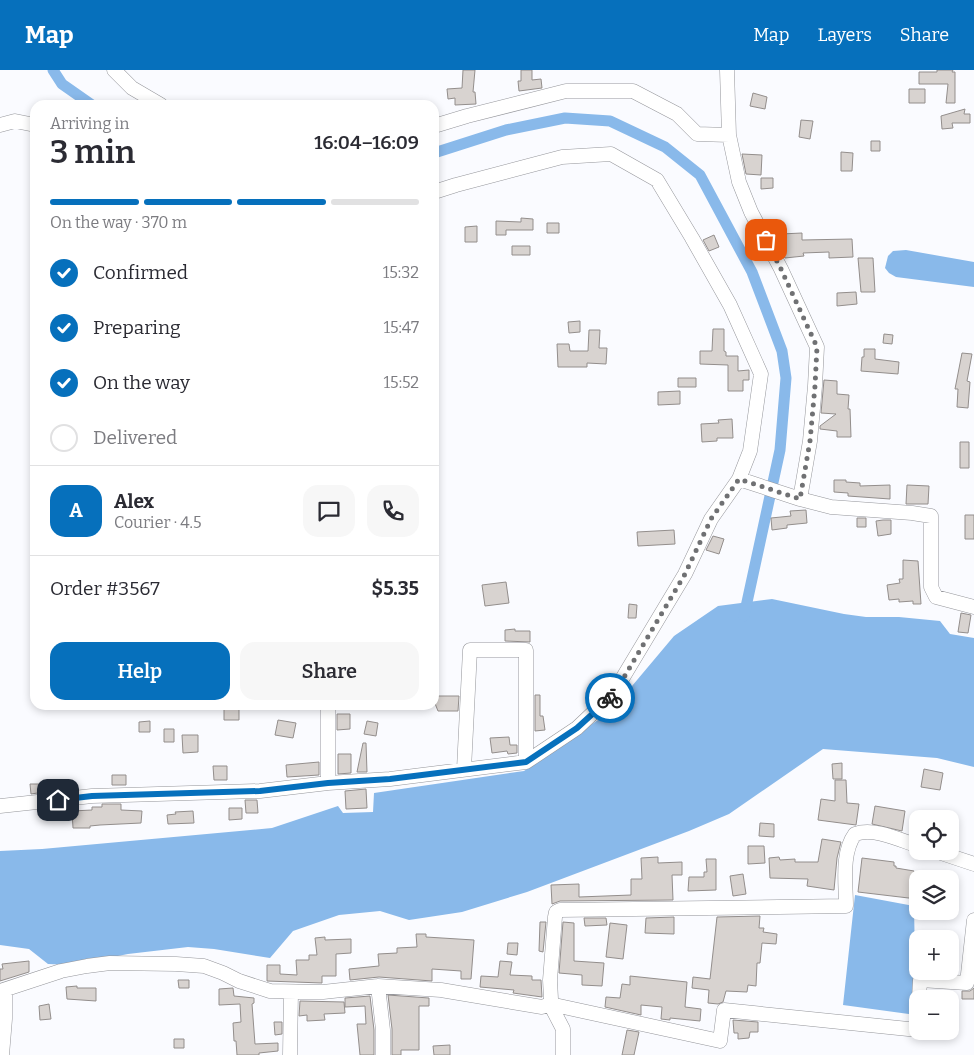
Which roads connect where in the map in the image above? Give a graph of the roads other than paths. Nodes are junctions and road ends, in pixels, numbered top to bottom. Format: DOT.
graph roads {
  1 [pos="114,70"];
  2 [pos="727,70"];
  3 [pos="152,100"];
  4 [pos="30,124"];
  5 [pos="439,124"];
  6 [pos="0,125"];
  7 [pos="729,135"];
  8 [pos="439,190"];
  9 [pos="739,479"];
  10 [pos="800,499"];
  11 [pos="974,607"];
  12 [pos="328,710"];
  13 [pos="526,762"];
  14 [pos="464,770"];
  15 [pos="328,783"];
  16 [pos="0,806"];
  17 [pos="909,843"];
  18 [pos="959,859"];
  19 [pos="974,864"];
  20 [pos="974,920"];
  21 [pos="378,986"];
  22 [pos="919,990"];
  23 [pos="2,991"];
  24 [pos="291,992"];
  25 [pos="550,1004"];
  26 [pos="909,1029"];
  27 [pos="2,1055"];
  28 [pos="290,1055"];
  29 [pos="383,1055"];
  30 [pos="563,1055"];
  1 -- 3 [label="street"];
  2 -- 7 [label="street"];
  4 -- 6 [label="street"];
  5 -- 7 [label="street"];
  7 -- 10 [label="street"];
  8 -- 9 [label="street"];
  9 -- 10 [label="street"];
  9 -- 13 [label="street"];
  10 -- 11 [label="street"];
  12 -- 15 [label="street"];
  13 -- 14 [label="street"];
  13 -- 14 [label="street"];
  14 -- 15 [label="street"];
  15 -- 16 [label="street"];
  17 -- 25 [label="street"];
  18 -- 19 [label="street"];
  20 -- 22 [label="street"];
  21 -- 24 [label="street"];
  21 -- 25 [label="street"];
  21 -- 29 [label="street"];
  23 -- 24 [label="street"];
  23 -- 27 [label="street"];
  24 -- 28 [label="street"];
  25 -- 26 [label="street"];
  25 -- 30 [label="street"];
}
